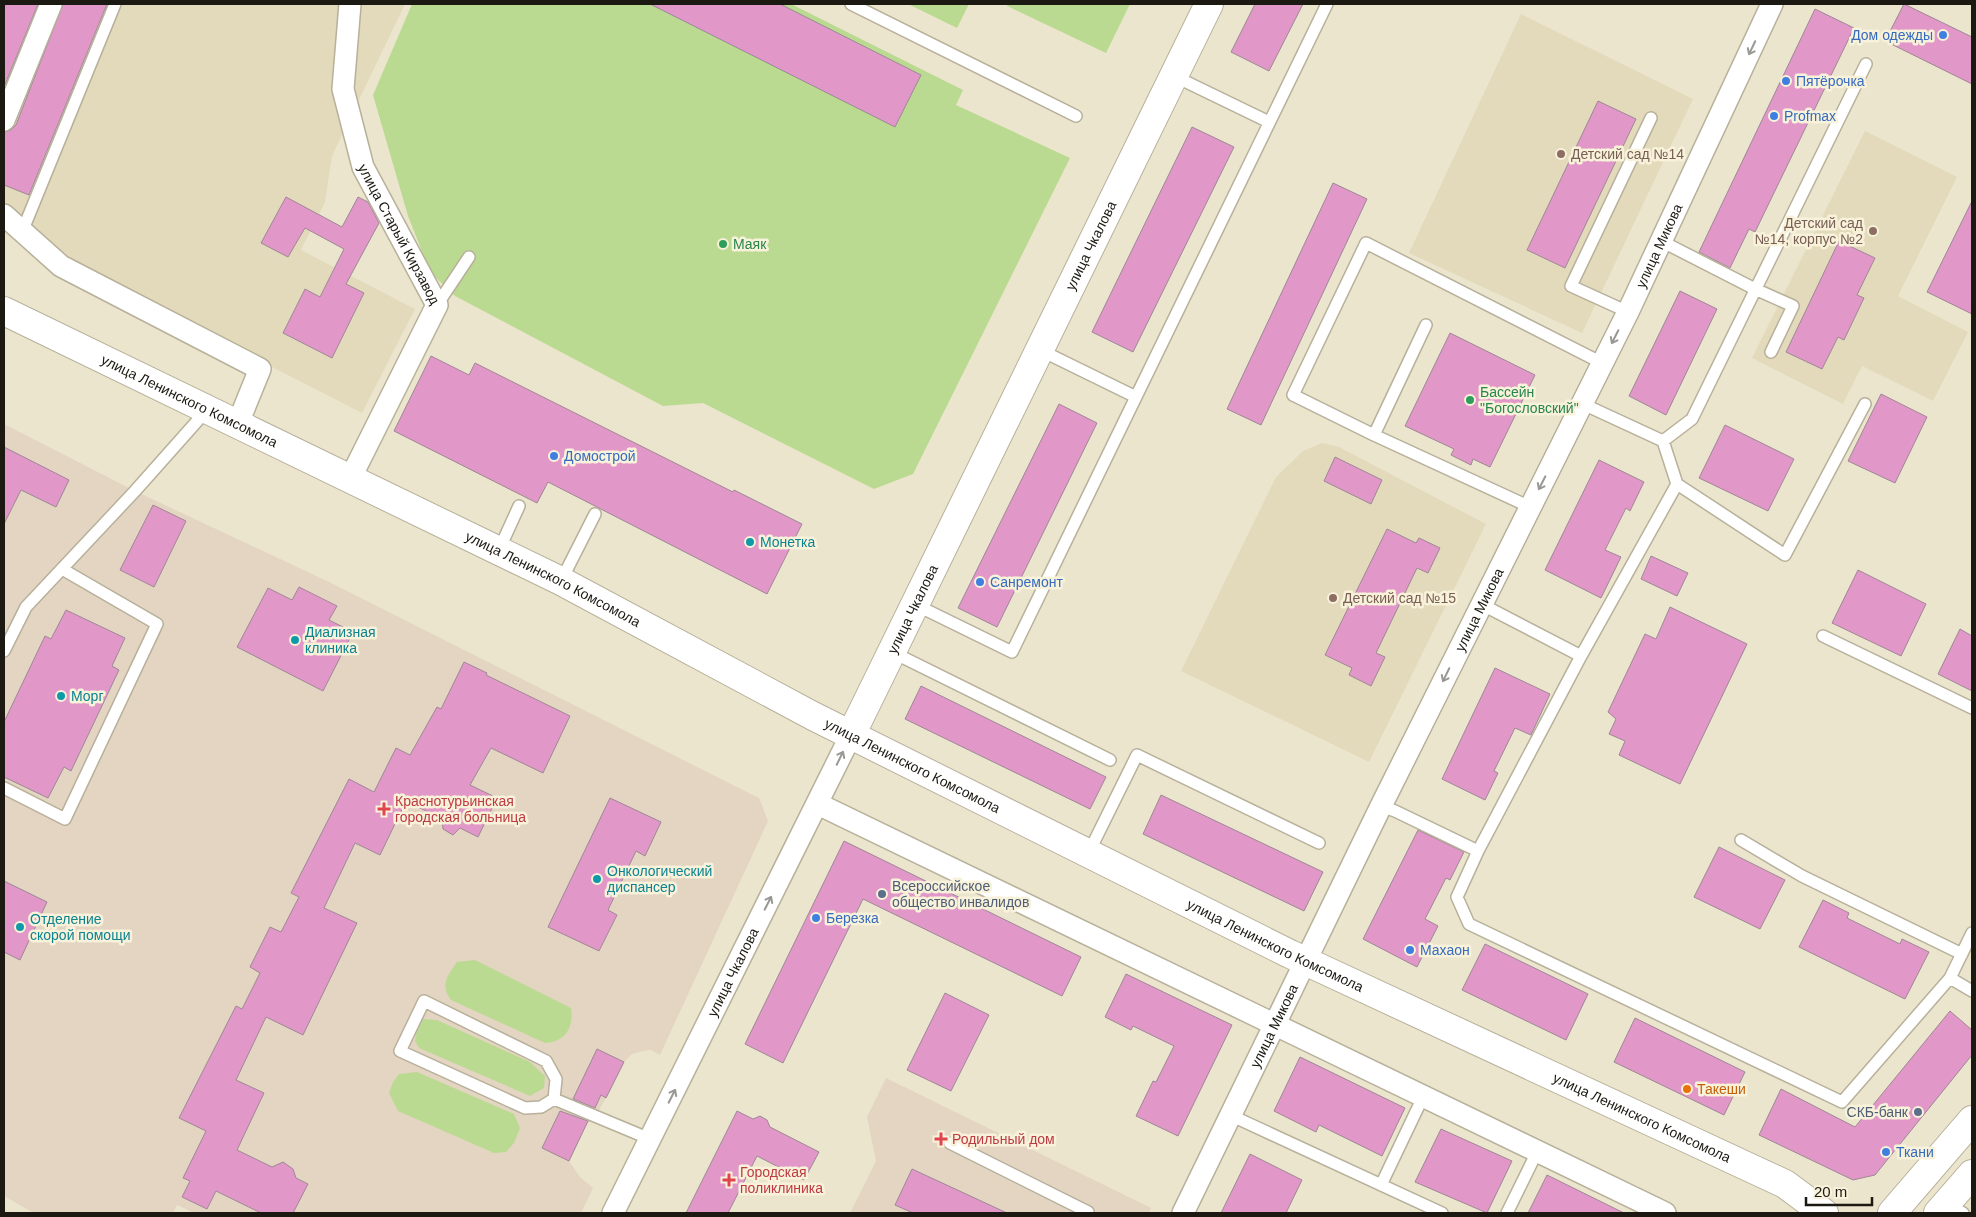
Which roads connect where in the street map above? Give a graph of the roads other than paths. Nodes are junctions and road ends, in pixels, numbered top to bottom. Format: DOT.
graph roads {
  1 [pos="51,4"];
  2 [pos="115,4"];
  3 [pos="350,4"];
  4 [pos="851,4"];
  5 [pos="1209,4"];
  6 [pos="1327,4"];
  7 [pos="1772,4"];
  8 [pos="1866,64"];
  9 [pos="1174,76"];
  10 [pos="1076,116"];
  11 [pos="1651,118"];
  12 [pos="4,120"];
  13 [pos="1269,122"];
  14 [pos="4,215"];
  15 [pos="22,232"];
  16 [pos="1661,241"];
  17 [pos="469,257"];
  18 [pos="1755,289"];
  19 [pos="437,305"];
  20 [pos="4,311"];
  21 [pos="1628,312"];
  22 [pos="1426,325"];
  23 [pos="1040,350"];
  24 [pos="1771,352"];
  25 [pos="1602,363"];
  26 [pos="1136,397"];
  27 [pos="1583,404"];
  28 [pos="1865,404"];
  29 [pos="208,408"];
  30 [pos="238,423"];
  31 [pos="1374,435"];
  32 [pos="1663,441"];
  33 [pos="350,479"];
  34 [pos="1677,484"];
  35 [pos="520,506"];
  36 [pos="1530,507"];
  37 [pos="595,514"];
  38 [pos="498,550"];
  39 [pos="62,569"];
  40 [pos="561,581"];
  41 [pos="1481,604"];
  42 [pos="916,605"];
  43 [pos="1823,636"];
  44 [pos="4,651"];
  45 [pos="892,652"];
  46 [pos="1581,656"];
  47 [pos="1972,708"];
  48 [pos="851,735"];
  49 [pos="1110,760"];
  50 [pos="4,788"];
  51 [pos="818,804"];
  52 [pos="1381,806"];
  53 [pos="1741,840"];
  54 [pos="1319,843"];
  55 [pos="1478,851"];
  56 [pos="1088,854"];
  57 [pos="1972,933"];
  58 [pos="1962,954"];
  59 [pos="1306,960"];
  60 [pos="1950,978"];
  61 [pos="1972,990"];
  62 [pos="1273,1024"];
  63 [pos="1423,1097"];
  64 [pos="554,1099"];
  65 [pos="1230,1115"];
  66 [pos="1972,1120"];
  67 [pos="650,1139"];
  68 [pos="950,1142"];
  69 [pos="1537,1152"];
  70 [pos="1972,1174"];
  71 [pos="1381,1185"];
  72 [pos="1949,1210"];
  73 [pos="613,1213"];
  74 [pos="1088,1213"];
  75 [pos="1183,1213"];
  76 [pos="1442,1213"];
  77 [pos="1507,1213"];
  78 [pos="1664,1213"];
  79 [pos="1824,1213"];
  80 [pos="1892,1213"];
  1 -- 12 [label="street"];
  2 -- 15 [label="lane"];
  3 -- 19 [label="street, улица Старый Кирзавод"];
  4 -- 10 [label="lane"];
  5 -- 9 [label="main road, улица Чкалова"];
  6 -- 13 [label="lane"];
  7 -- 16 [label="street, улица Микова, one-way"];
  8 -- 18 [label="lane"];
  9 -- 13 [label="lane"];
  9 -- 23 [label="main road, улица Чкалова"];
  11 -- 21 [label="lane"];
  13 -- 26 [label="lane"];
  14 -- 15 [label="street"];
  15 -- 30 [label="street"];
  16 -- 18 [label="lane"];
  16 -- 21 [label="street, улица Микова"];
  17 -- 19 [label="lane"];
  18 -- 24 [label="lane"];
  18 -- 32 [label="lane"];
  19 -- 33 [label="street, улица Старый Кирзавод"];
  20 -- 29 [label="main road, улица Ленинского Комсомола"];
  21 -- 25 [label="street, улица Микова, one-way"];
  22 -- 31 [label="lane"];
  23 -- 26 [label="lane"];
  23 -- 42 [label="main road, улица Чкалова"];
  25 -- 27 [label="street, улица Микова"];
  25 -- 31 [label="lane"];
  26 -- 42 [label="lane"];
  27 -- 32 [label="lane"];
  27 -- 36 [label="street, улица Микова, one-way"];
  28 -- 34 [label="lane"];
  29 -- 30 [label="main road, улица Ленинского Комсомола"];
  29 -- 39 [label="lane"];
  30 -- 33 [label="main road, улица Ленинского Комсомола"];
  31 -- 36 [label="lane"];
  32 -- 34 [label="lane"];
  33 -- 38 [label="main road, улица Ленинского Комсомола"];
  34 -- 46 [label="lane"];
  35 -- 38 [label="lane"];
  36 -- 41 [label="street, улица Микова"];
  37 -- 40 [label="lane"];
  38 -- 40 [label="main road, улица Ленинского Комсомола"];
  39 -- 44 [label="lane"];
  39 -- 50 [label="lane"];
  40 -- 48 [label="main road, улица Ленинского Комсомола"];
  41 -- 46 [label="lane"];
  41 -- 52 [label="street, улица Микова, one-way"];
  42 -- 45 [label="main road, улица Чкалова"];
  43 -- 47 [label="lane"];
  45 -- 48 [label="main road, улица Чкалова"];
  45 -- 49 [label="lane"];
  46 -- 55 [label="lane"];
  51 -- 48 [label="street, улица Чкалова, one-way"];
  48 -- 56 [label="main road, улица Ленинского Комсомола"];
  51 -- 62 [label="street"];
  67 -- 51 [label="street, улица Чкалова, one-way"];
  52 -- 55 [label="lane"];
  52 -- 59 [label="street, улица Микова"];
  53 -- 58 [label="lane"];
  54 -- 56 [label="lane"];
  55 -- 60 [label="lane"];
  56 -- 59 [label="main road, улица Ленинского Комсомола"];
  57 -- 58 [label="lane"];
  58 -- 60 [label="lane"];
  59 -- 62 [label="street, улица Микова"];
  59 -- 79 [label="main road, улица Ленинского Комсомола"];
  60 -- 61 [label="lane"];
  62 -- 63 [label="street"];
  62 -- 65 [label="street, улица Микова"];
  63 -- 69 [label="street"];
  63 -- 71 [label="lane"];
  64 -- 64 [label="lane"];
  64 -- 67 [label="lane"];
  65 -- 71 [label="lane"];
  65 -- 75 [label="street, улица Микова"];
  66 -- 80 [label="main road"];
  67 -- 73 [label="street, улица Чкалова"];
  68 -- 74 [label="lane"];
  69 -- 77 [label="lane"];
  69 -- 78 [label="street"];
  70 -- 72 [label="main road"];
  71 -- 76 [label="lane"];
}
